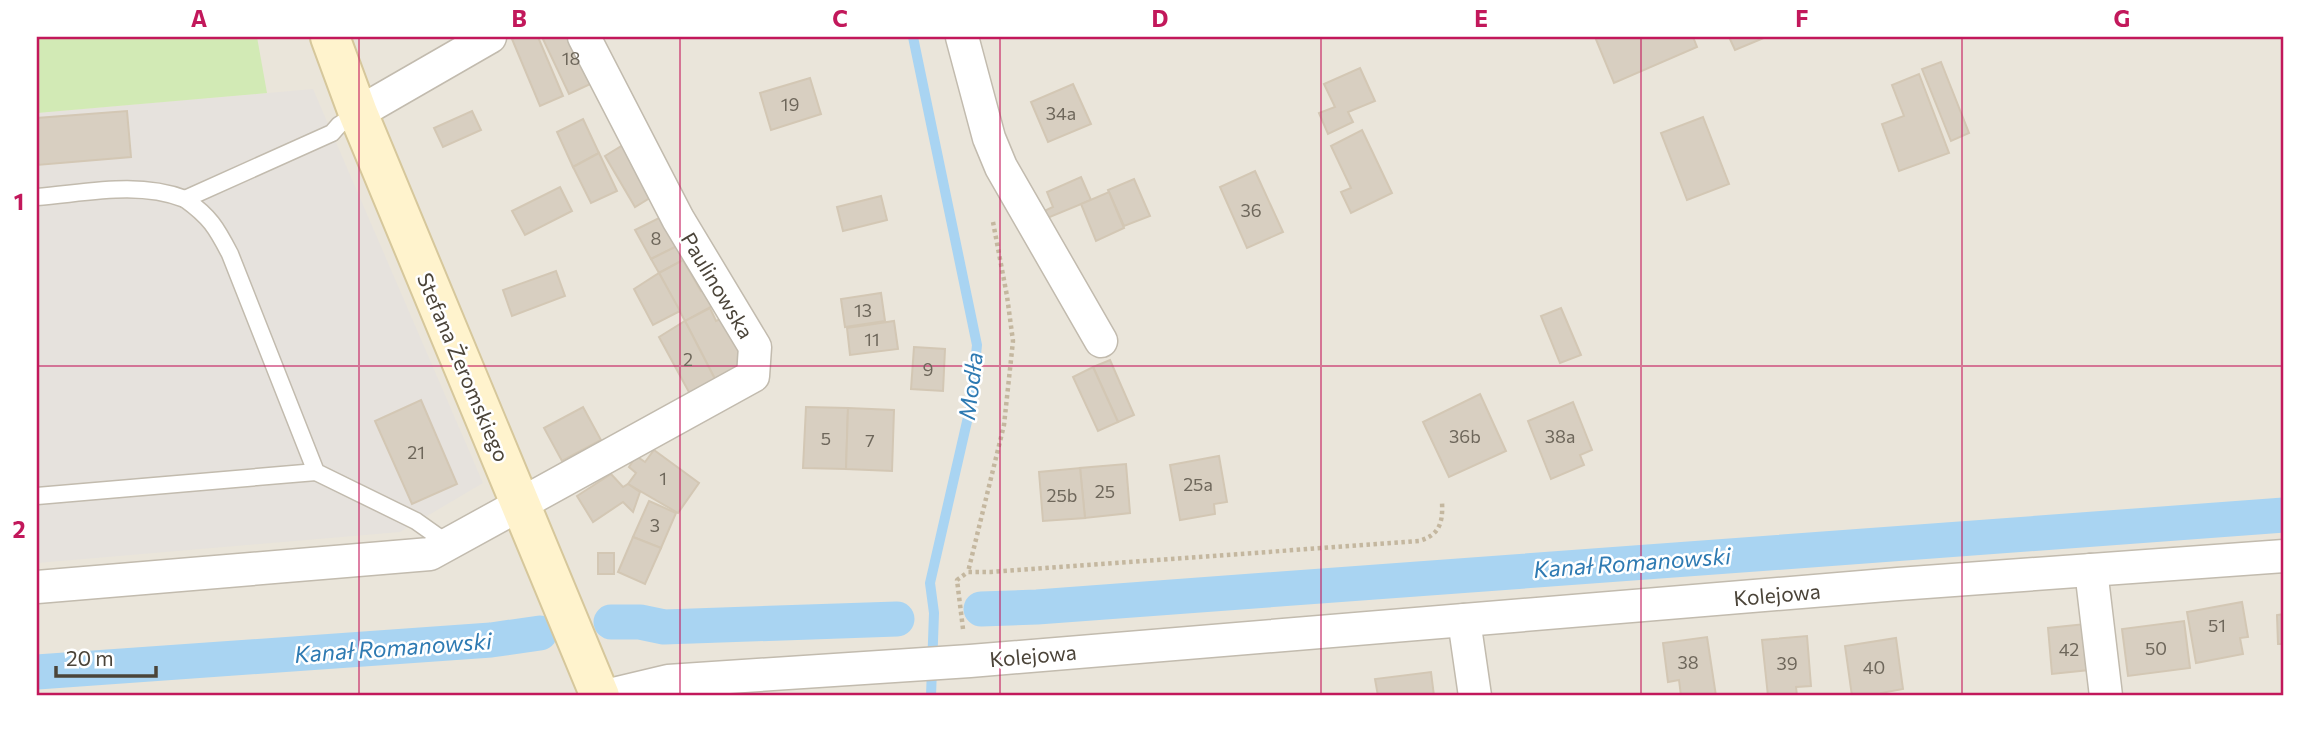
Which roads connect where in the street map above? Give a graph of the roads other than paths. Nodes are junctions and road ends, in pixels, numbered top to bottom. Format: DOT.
graph roads {
  1 [pos="330,37"];
  2 [pos="584,37"];
  3 [pos="962,37"];
  4 [pos="485,38"];
  5 [pos="358,113"];
  6 [pos="37,197"];
  7 [pos="185,200"];
  8 [pos="1101,341"];
  9 [pos="316,472"];
  10 [pos="37,496"];
  11 [pos="521,503"];
  12 [pos="447,543"];
  13 [pos="2284,556"];
  14 [pos="2091,570"];
  15 [pos="37,587"];
  16 [pos="1464,620"];
  17 [pos="602,696"];
  18 [pos="1475,696"];
  19 [pos="2106,696"];
  1 -- 5 [label="street, Stefana Żeromskiego"];
  2 -- 11 [label="street, Paulinowska"];
  3 -- 8 [label="street"];
  4 -- 5 [label="street"];
  5 -- 7 [label="lane"];
  5 -- 11 [label="street, Stefana Żeromskiego"];
  6 -- 7 [label="lane"];
  7 -- 9 [label="lane"];
  9 -- 10 [label="lane"];
  9 -- 12 [label="lane"];
  11 -- 12 [label="street"];
  11 -- 17 [label="street, Stefana Żeromskiego"];
  12 -- 15 [label="street"];
  13 -- 14 [label="street, Kolejowa"];
  14 -- 16 [label="street, Kolejowa"];
  14 -- 19 [label="street"];
  16 -- 17 [label="street, Kolejowa"];
  16 -- 18 [label="street"];
}
